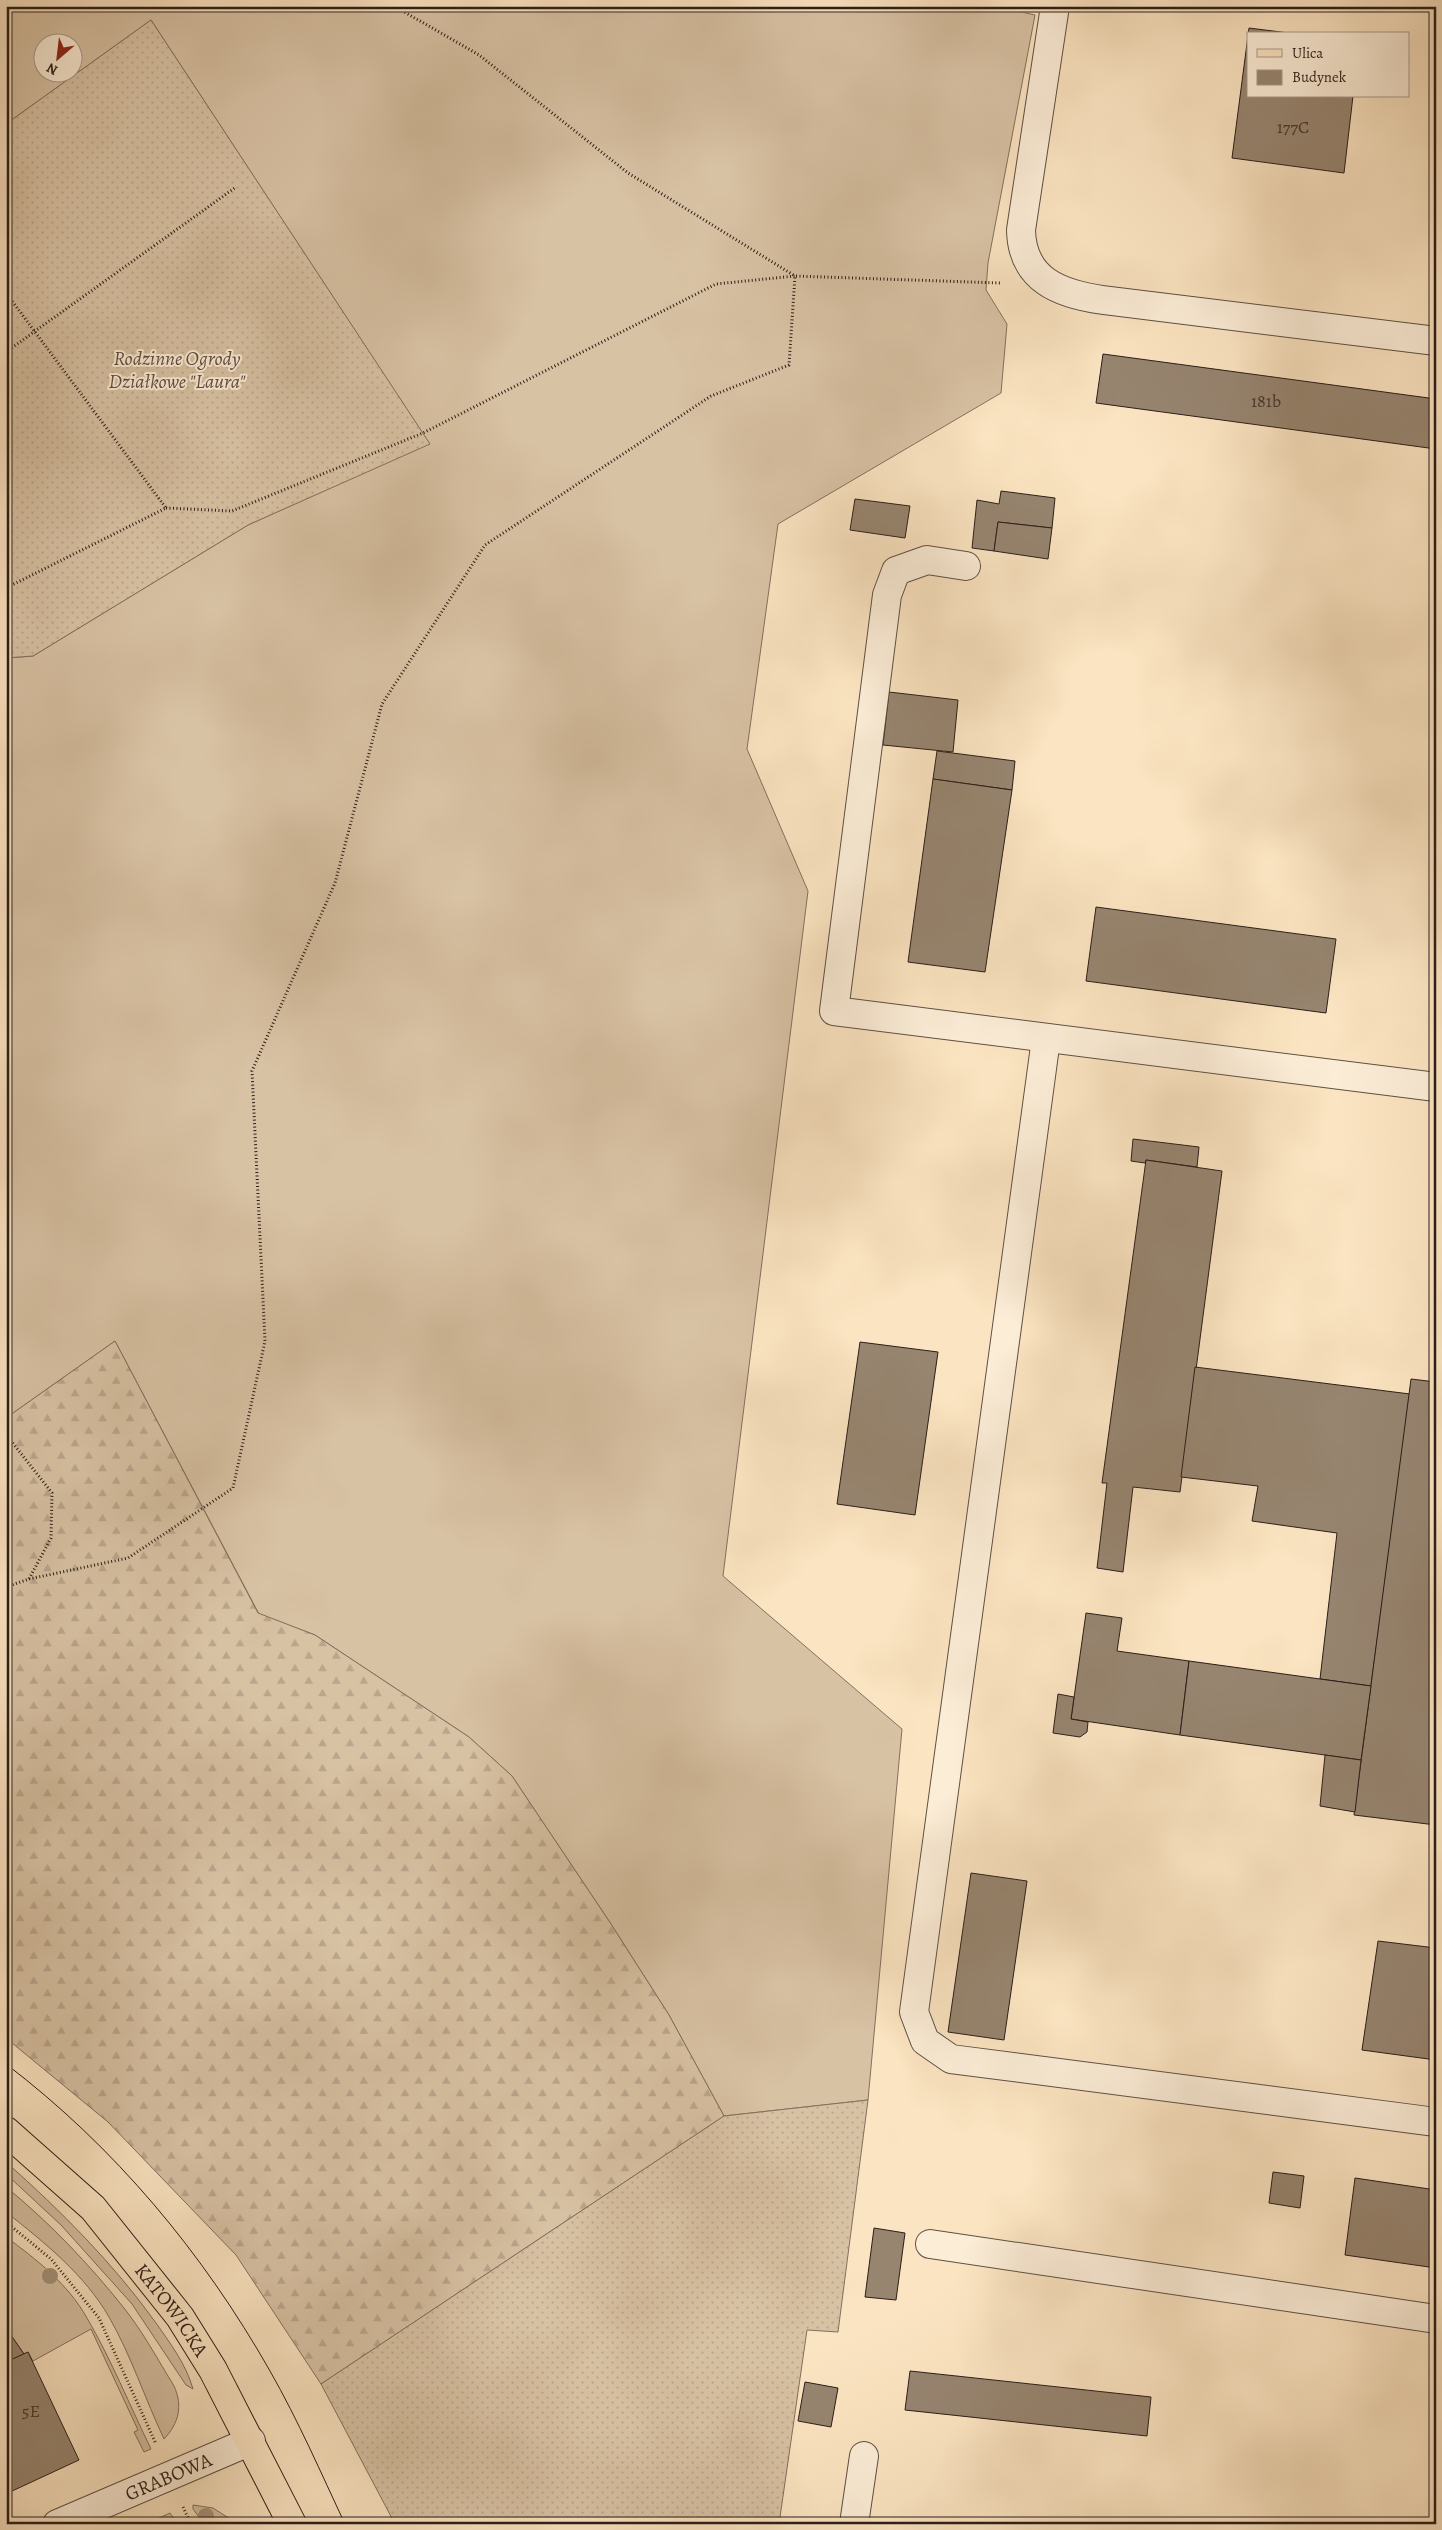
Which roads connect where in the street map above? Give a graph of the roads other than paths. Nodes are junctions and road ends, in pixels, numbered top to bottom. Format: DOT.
graph roads {
  1 [pos="1055,6"];
  2 [pos="1436,341"];
  3 [pos="966,566"];
  4 [pos="1046,1039"];
  5 [pos="1436,1087"];
  6 [pos="1436,2122"];
  7 [pos="6,2131"];
  8 [pos="930,2244"];
  9 [pos="1436,2319"];
  10 [pos="251,2441"];
  11 [pos="864,2456"];
  12 [pos="58,2524"];
  13 [pos="292,2524"];
  14 [pos="854,2524"];
  1 -- 2 [label="street"];
  3 -- 4 [label="street"];
  4 -- 5 [label="street"];
  4 -- 6 [label="street"];
  7 -- 10 [label="main road, KATOWICKA"];
  8 -- 9 [label="street"];
  10 -- 12 [label="street, GRABOWA"];
  10 -- 13 [label="main road, KATOWICKA"];
  11 -- 14 [label="street"];
}
